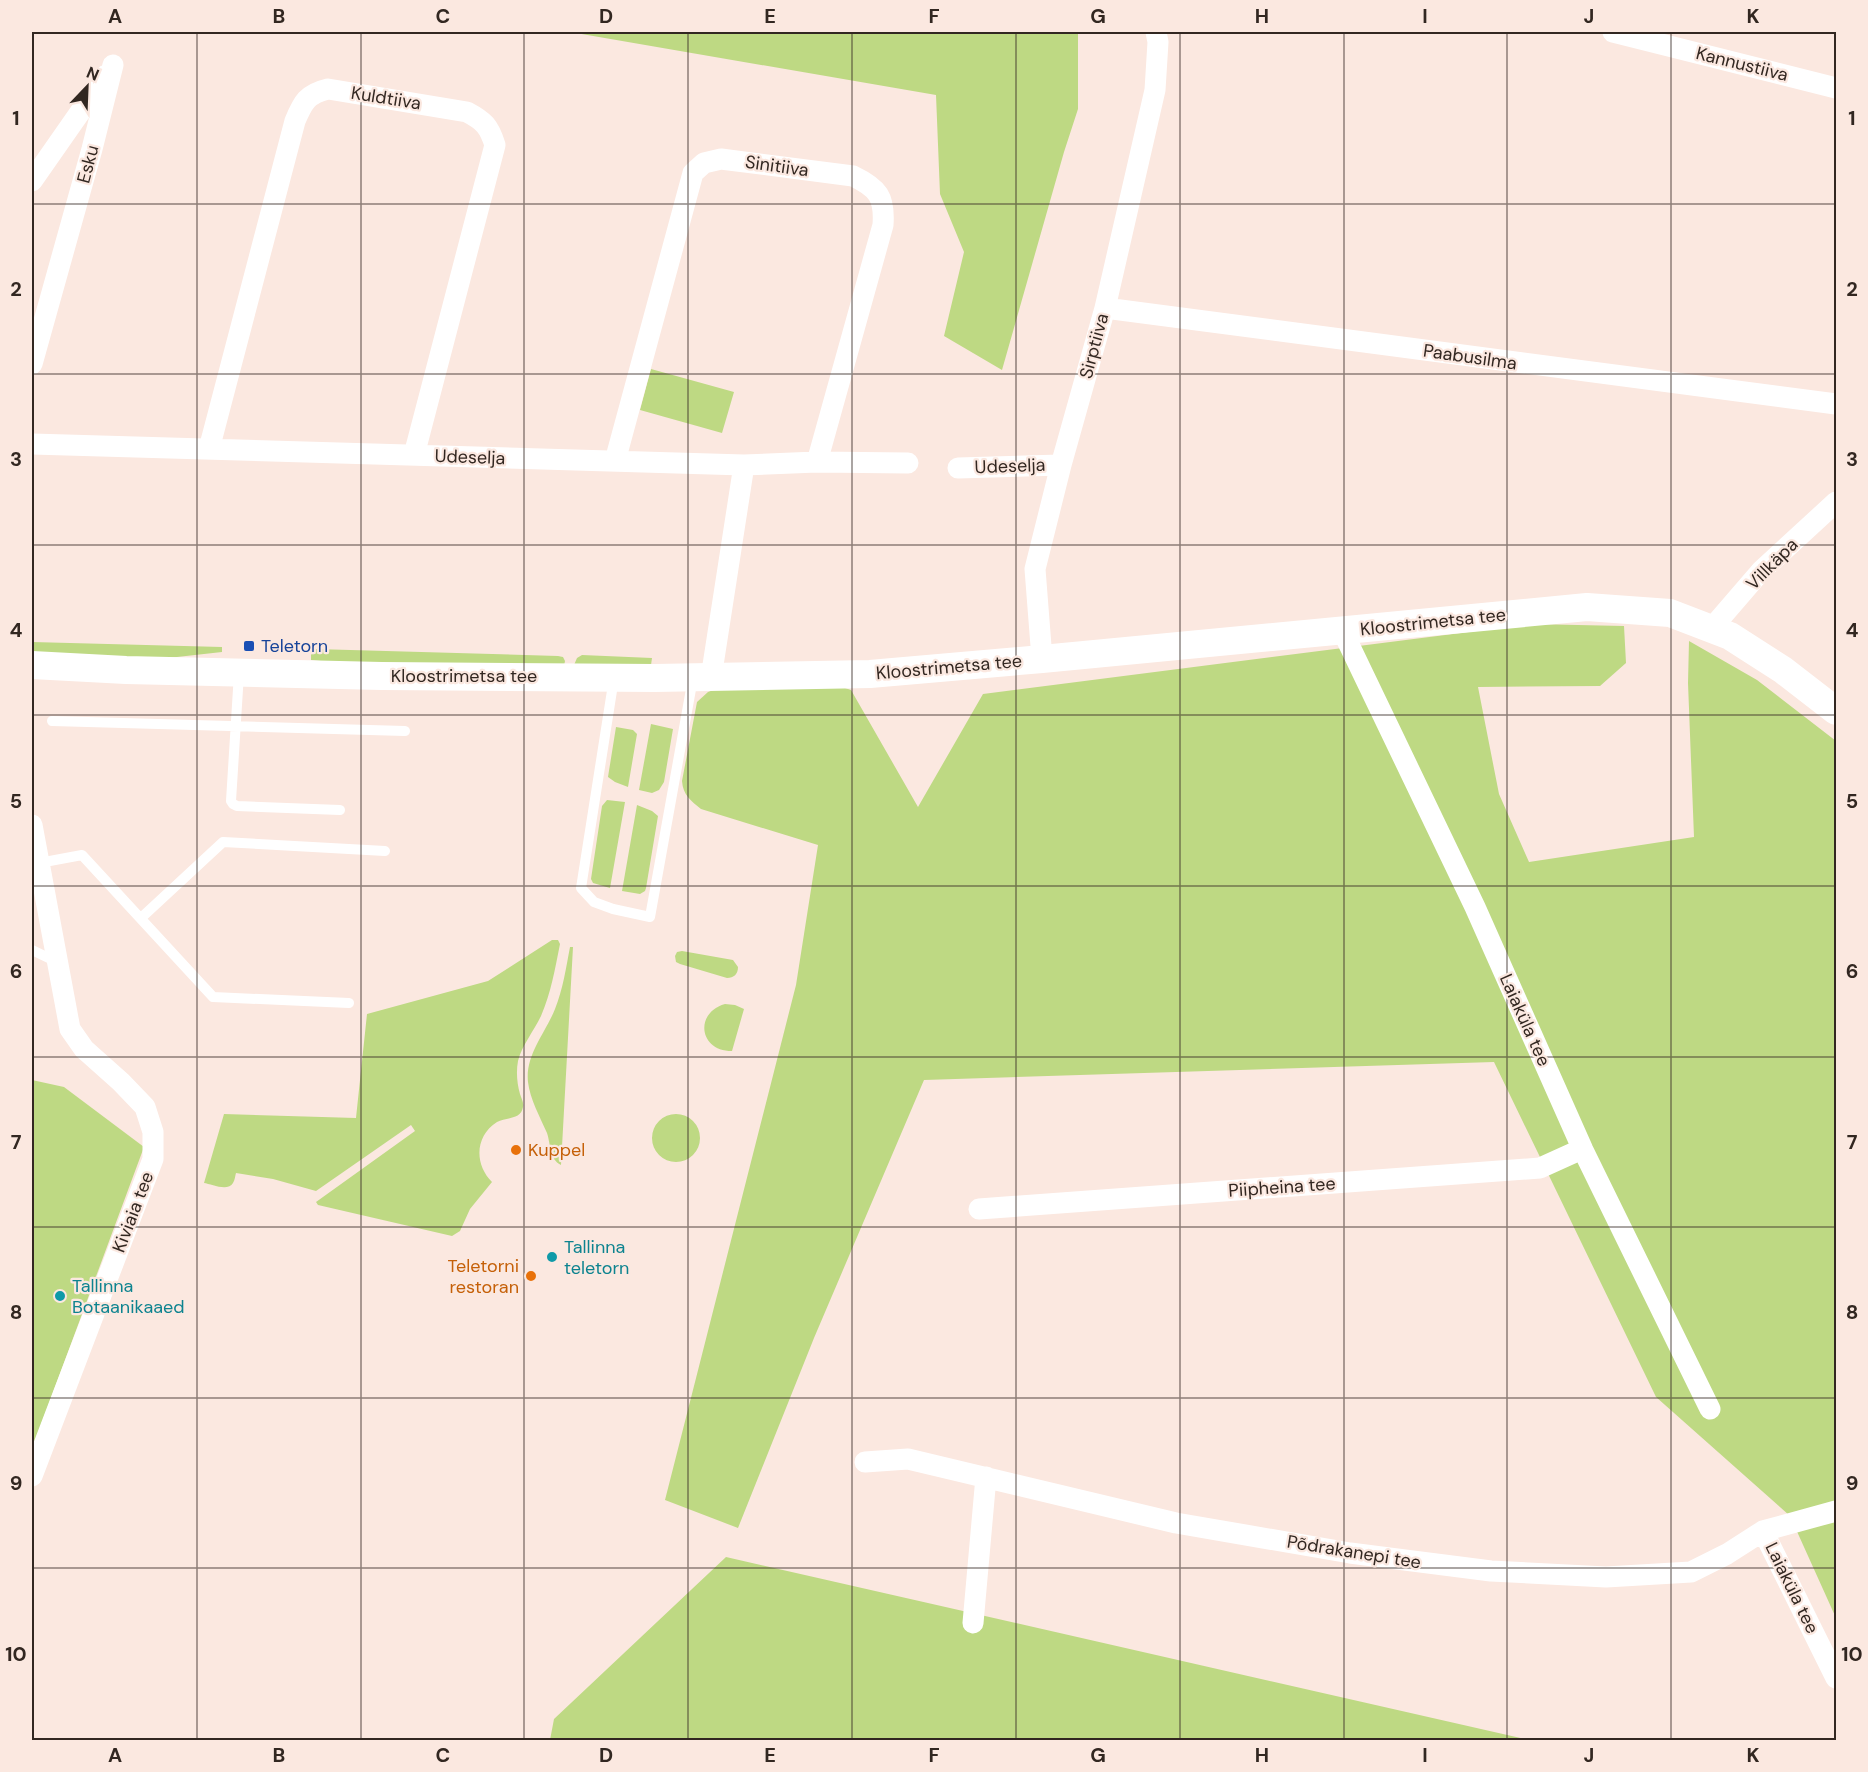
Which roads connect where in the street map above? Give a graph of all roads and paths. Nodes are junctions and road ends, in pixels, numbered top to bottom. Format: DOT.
graph roads {
  1 [pos="1156,32"];
  2 [pos="1612,32"];
  3 [pos="1836,88"];
  4 [pos="32,181"];
  5 [pos="1105,308"];
  6 [pos="32,364"];
  7 [pos="1836,404"];
  8 [pos="32,444"];
  9 [pos="209,449"];
  10 [pos="414,455"];
  11 [pos="615,461"];
  12 [pos="817,462"];
  13 [pos="908,463"];
  14 [pos="744,465"];
  15 [pos="1061,465"];
  16 [pos="958,468"];
  17 [pos="1836,502"];
  18 [pos="1711,629"];
  19 [pos="1342,630"];
  20 [pos="1042,659"];
  21 [pos="32,665"];
  22 [pos="239,672"];
  23 [pos="614,678"];
  24 [pos="702,678"];
  25 [pos="1836,711"];
  26 [pos="52,721"];
  27 [pos="236,726"];
  28 [pos="405,731"];
  29 [pos="340,810"];
  30 [pos="32,825"];
  31 [pos="385,850"];
  32 [pos="39,862"];
  33 [pos="141,918"];
  34 [pos="32,950"];
  35 [pos="57,963"];
  36 [pos="349,1003"];
  37 [pos="1582,1149"];
  38 [pos="979,1209"];
  39 [pos="1710,1409"];
  40 [pos="865,1462"];
  41 [pos="32,1476"];
  42 [pos="986,1477"];
  43 [pos="1836,1511"];
  44 [pos="1763,1531"];
  45 [pos="973,1623"];
  46 [pos="1836,1678"];
  1 -- 5 [label="street, Sirptiiva"];
  2 -- 3 [label="street, Kannustiiva"];
  4 -- 6 [label="street, Esku"];
  5 -- 7 [label="street, Paabusilma"];
  5 -- 15 [label="street, Sirptiiva"];
  8 -- 9 [label="street, Udeselja"];
  9 -- 10 [label="street, Udeselja"];
  9 -- 10 [label="street, Kuldtiiva"];
  10 -- 11 [label="street, Udeselja"];
  11 -- 12 [label="street, Sinitiiva"];
  11 -- 14 [label="street, Udeselja"];
  12 -- 13 [label="street, Udeselja"];
  12 -- 14 [label="street, Udeselja"];
  14 -- 24 [label="street"];
  15 -- 16 [label="street, Udeselja"];
  15 -- 20 [label="street, Sirptiiva"];
  17 -- 18 [label="street, Villkäpa"];
  18 -- 19 [label="main road, Kloostrimetsa tee"];
  18 -- 25 [label="main road, Kloostrimetsa tee"];
  19 -- 20 [label="main road, Kloostrimetsa tee"];
  19 -- 37 [label="street, Laiaküla tee"];
  20 -- 24 [label="main road, Kloostrimetsa tee"];
  21 -- 22 [label="main road, Kloostrimetsa tee"];
  22 -- 23 [label="main road, Kloostrimetsa tee"];
  22 -- 27 [label="lane"];
  23 -- 24 [label="main road, Kloostrimetsa tee"];
  23 -- 24 [label="lane"];
  26 -- 27 [label="lane"];
  27 -- 28 [label="lane"];
  27 -- 29 [label="lane"];
  30 -- 32 [label="street, Kiviaia tee"];
  31 -- 33 [label="lane"];
  32 -- 33 [label="lane"];
  32 -- 35 [label="street, Kiviaia tee"];
  33 -- 36 [label="lane"];
  34 -- 35 [label="lane"];
  35 -- 41 [label="street, Kiviaia tee"];
  37 -- 38 [label="street, Piipheina tee"];
  37 -- 39 [label="street, Laiaküla tee"];
  40 -- 42 [label="street, Põdrakanepi tee"];
  42 -- 44 [label="street, Põdrakanepi tee"];
  42 -- 45 [label="street"];
  43 -- 44 [label="street, Põdrakanepi tee"];
  44 -- 46 [label="street, Laiaküla tee"];
}
